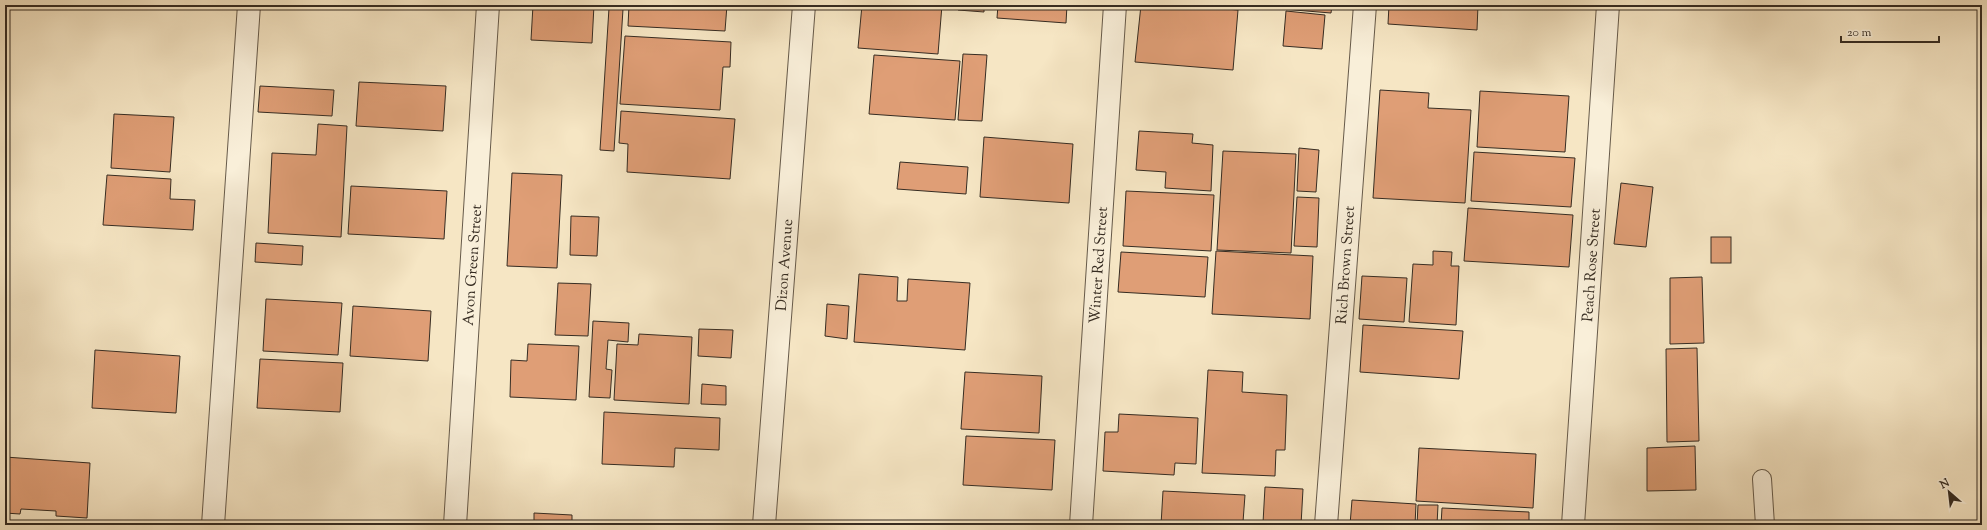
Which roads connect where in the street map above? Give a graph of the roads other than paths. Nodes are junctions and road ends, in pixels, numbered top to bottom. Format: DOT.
graph roads {
  1 [pos="249,5"];
  2 [pos="488,5"];
  3 [pos="804,5"];
  4 [pos="1115,5"];
  5 [pos="1365,5"];
  6 [pos="1608,5"];
  7 [pos="1762,480"];
  8 [pos="214,525"];
  9 [pos="455,525"];
  10 [pos="764,525"];
  11 [pos="1081,525"];
  12 [pos="1326,525"];
  13 [pos="1573,525"];
  14 [pos="1765,525"];
  1 -- 8 [label="street"];
  2 -- 9 [label="street, Avon Green Street"];
  3 -- 10 [label="street, Dizon Avenue"];
  4 -- 11 [label="street, Winter Red Street"];
  5 -- 12 [label="street, Rich Brown Street"];
  6 -- 13 [label="street, Peach Rose Street"];
  7 -- 14 [label="lane"];
}
